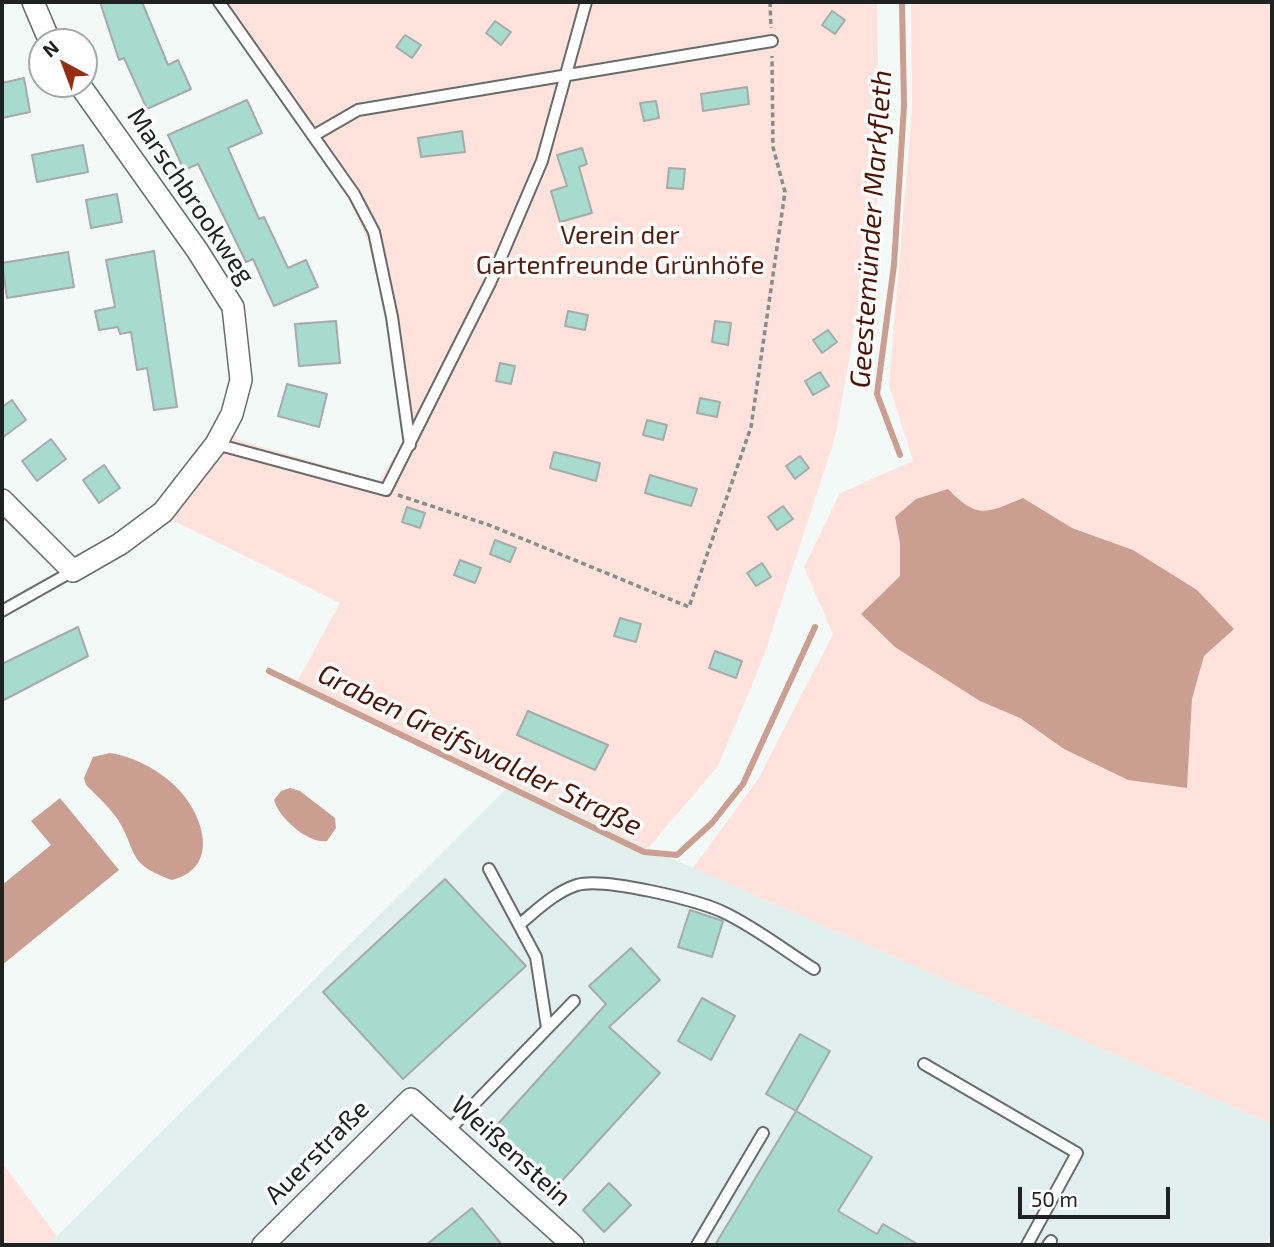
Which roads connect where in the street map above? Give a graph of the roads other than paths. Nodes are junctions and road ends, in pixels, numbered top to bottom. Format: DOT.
graph roads {
  1 [pos="33,2"];
  2 [pos="219,2"];
  3 [pos="586,2"];
  4 [pos="44,28"];
  5 [pos="772,41"];
  6 [pos="566,77"];
  7 [pos="89,98"];
  8 [pos="313,136"];
  9 [pos="216,444"];
  10 [pos="411,444"];
  11 [pos="2,500"];
  12 [pos="73,571"];
  13 [pos="2,611"];
  14 [pos="489,869"];
  15 [pos="520,924"];
  16 [pos="814,969"];
  17 [pos="574,1001"];
  18 [pos="547,1028"];
  19 [pos="924,1064"];
  20 [pos="411,1099"];
  21 [pos="448,1131"];
  22 [pos="764,1132"];
  23 [pos="263,1245"];
  24 [pos="573,1245"];
  25 [pos="697,1245"];
  26 [pos="1027,1245"];
  1 -- 4 [label="street"];
  2 -- 8 [label="lane"];
  3 -- 6 [label="lane"];
  5 -- 6 [label="lane"];
  6 -- 8 [label="lane"];
  6 -- 10 [label="lane"];
  7 -- 9 [label="street, Marschbrookweg"];
  8 -- 10 [label="lane"];
  9 -- 10 [label="lane"];
  9 -- 12 [label="street, Marschbrookweg"];
  11 -- 12 [label="street"];
  12 -- 13 [label="lane, Marschbrookweg"];
  14 -- 15 [label="lane"];
  15 -- 16 [label="lane"];
  15 -- 18 [label="lane"];
  17 -- 18 [label="lane"];
  18 -- 21 [label="lane"];
  19 -- 26 [label="lane"];
  20 -- 21 [label="street, Weißenstein"];
  20 -- 23 [label="street, Auerstraße"];
  21 -- 24 [label="street, Weißenstein"];
  22 -- 25 [label="lane"];
}
